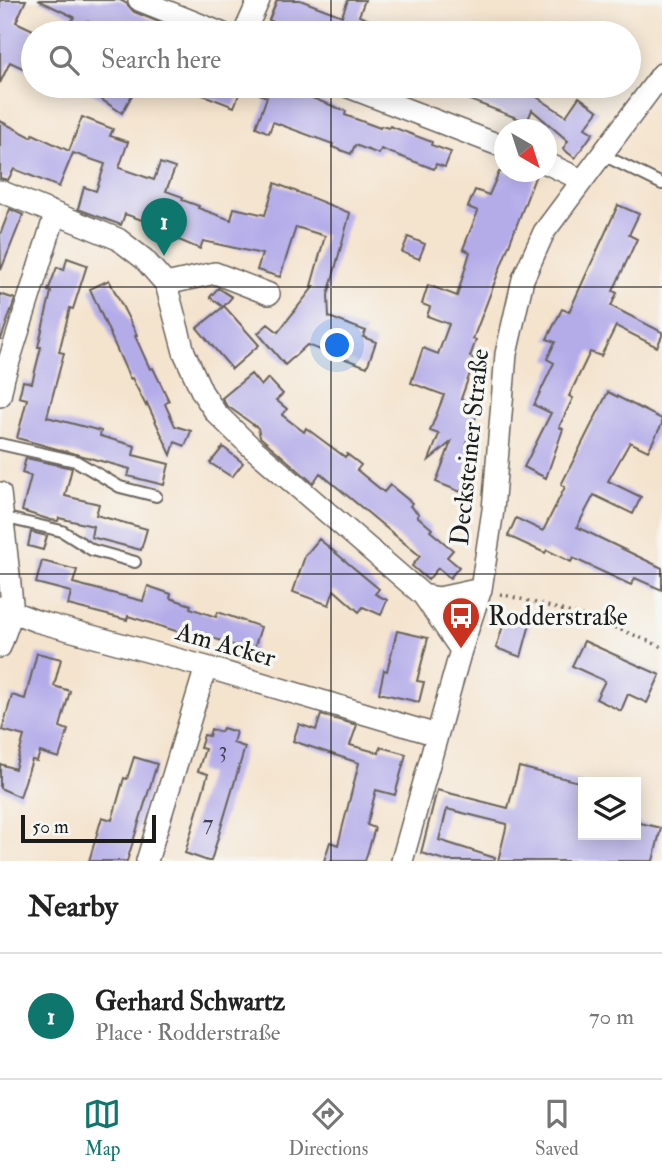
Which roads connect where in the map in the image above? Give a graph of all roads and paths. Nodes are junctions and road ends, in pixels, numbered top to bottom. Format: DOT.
graph roads {
  1 [pos="139,0"];
  2 [pos="259,0"];
  3 [pos="191,21"];
  4 [pos="249,21"];
  5 [pos="662,74"];
  6 [pos="377,98"];
  7 [pos="494,143"];
  8 [pos="601,154"];
  9 [pos="557,168"];
  10 [pos="582,180"];
  11 [pos="662,184"];
  12 [pos="0,191"];
  13 [pos="55,215"];
  14 [pos="166,284"];
  15 [pos="269,295"];
  16 [pos="0,396"];
  17 [pos="0,444"];
  18 [pos="0,493"];
  19 [pos="156,496"];
  20 [pos="2,517"];
  21 [pos="135,562"];
  22 [pos="481,589"];
  23 [pos="423,595"];
  24 [pos="6,610"];
  25 [pos="662,646"];
  26 [pos="0,647"];
  27 [pos="461,650"];
  28 [pos="206,667"];
  29 [pos="437,735"];
  30 [pos="147,861"];
  31 [pos="402,861"];
  1 -- 3 [label="street"];
  2 -- 4 [label="street"];
  5 -- 8 [label="street, Decksteiner Straße"];
  6 -- 7 [label="street"];
  8 -- 10 [label="street, Decksteiner Straße"];
  8 -- 11 [label="lane"];
  9 -- 10 [label="street"];
  10 -- 22 [label="street, Decksteiner Straße"];
  12 -- 13 [label="street"];
  13 -- 14 [label="street"];
  13 -- 16 [label="street"];
  14 -- 15 [label="street"];
  14 -- 23 [label="street"];
  17 -- 19 [label="lane"];
  18 -- 20 [label="street"];
  20 -- 21 [label="lane"];
  20 -- 24 [label="street"];
  22 -- 23 [label="street"];
  22 -- 25 [label="path"];
  22 -- 27 [label="street, Decksteiner Straße"];
  23 -- 27 [label="street"];
  24 -- 26 [label="street"];
  24 -- 28 [label="street, Am Acker"];
  27 -- 29 [label="street, Decksteiner Straße"];
  28 -- 29 [label="street, Am Acker"];
  28 -- 30 [label="street"];
  29 -- 31 [label="street, Decksteiner Straße"];
}
